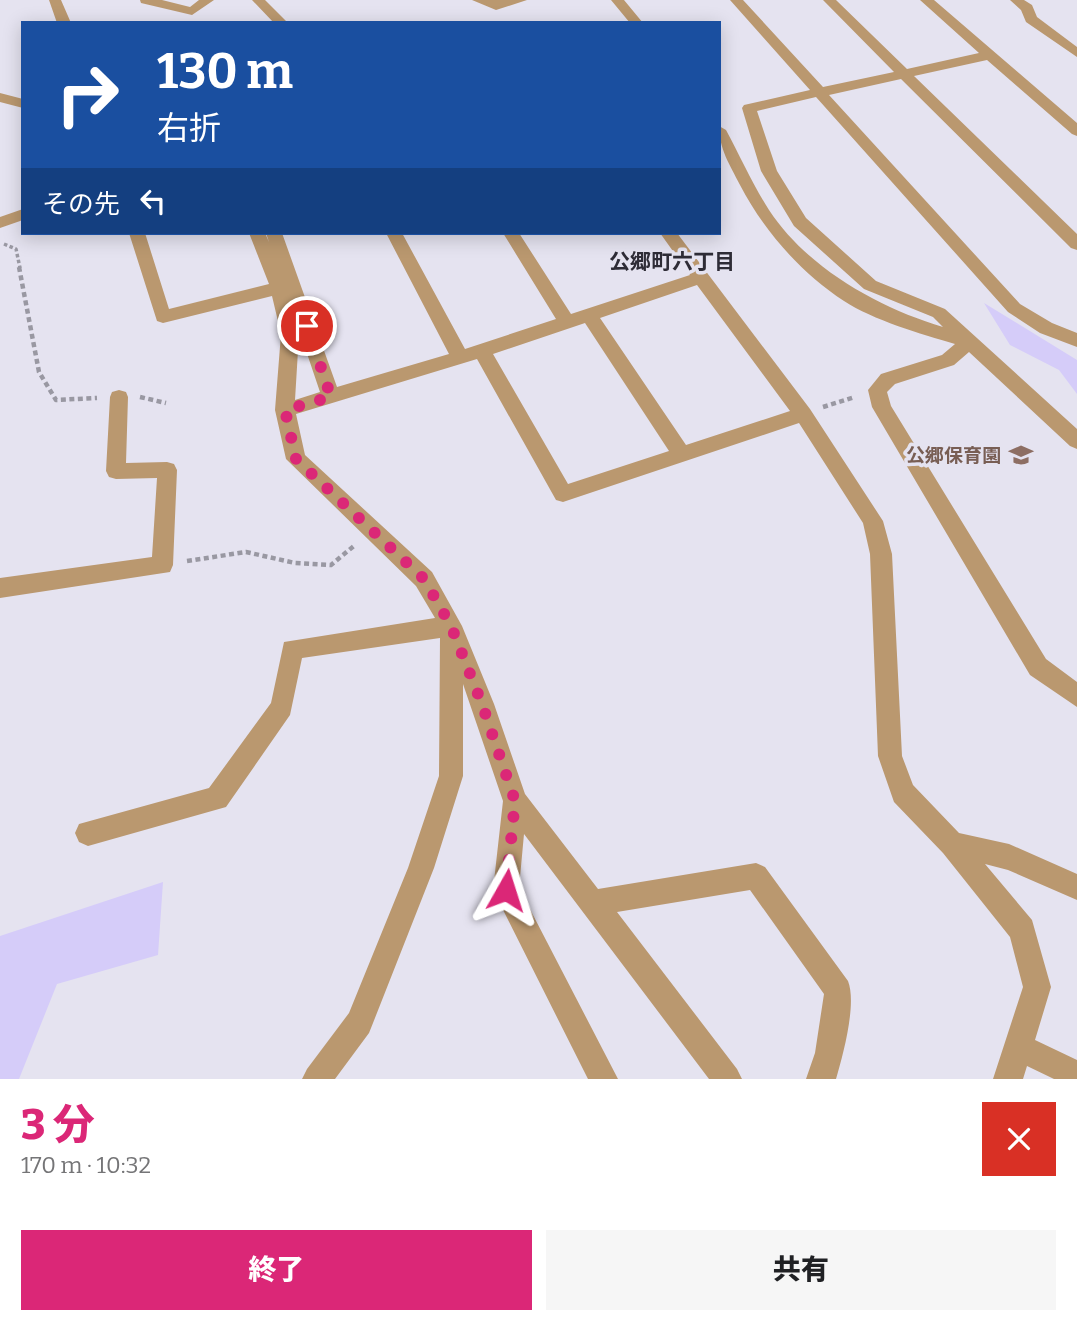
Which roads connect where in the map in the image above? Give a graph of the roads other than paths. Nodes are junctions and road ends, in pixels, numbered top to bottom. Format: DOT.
graph roads {
  1 [pos="146,0"];
  2 [pos="208,0"];
  3 [pos="258,0"];
  4 [pos="478,0"];
  5 [pos="521,0"];
  6 [pos="617,0"];
  7 [pos="736,0"];
  8 [pos="829,0"];
  9 [pos="1016,0"];
  10 [pos="56,2"];
  11 [pos="933,2"];
  12 [pos="63,21"];
  13 [pos="280,21"];
  14 [pos="635,21"];
  15 [pos="1077,53"];
  16 [pos="989,55"];
  17 [pos="901,73"];
  18 [pos="818,91"];
  19 [pos="0,97"];
  20 [pos="21,103"];
  21 [pos="1073,123"];
  22 [pos="721,134"];
  23 [pos="21,215"];
  24 [pos="0,223"];
  25 [pos="138,235"];
  26 [pos="258,235"];
  27 [pos="275,235"];
  28 [pos="395,235"];
  29 [pos="512,235"];
  30 [pos="670,235"];
  31 [pos="1077,244"];
  32 [pos="701,276"];
  33 [pos="279,288"];
  34 [pos="589,315"];
  35 [pos="567,323"];
  36 [pos="1077,340"];
  37 [pos="970,341"];
  38 [pos="482,351"];
  39 [pos="460,358"];
  40 [pos="118,397"];
  41 [pos="331,397"];
  42 [pos="285,410"];
  43 [pos="803,414"];
  44 [pos="1077,440"];
  45 [pos="682,455"];
  46 [pos="0,588"];
  47 [pos="451,626"];
  48 [pos="1077,696"];
  49 [pos="515,801"];
  50 [pos="88,833"];
  51 [pos="952,844"];
  52 [pos="1077,887"];
  53 [pos="593,903"];
  54 [pos="1018,1047"];
  55 [pos="1077,1075"];
  56 [pos="317,1079"];
  57 [pos="603,1079"];
  58 [pos="727,1079"];
  59 [pos="821,1079"];
  60 [pos="1008,1079"];
  1 -- 2 [label="street"];
  3 -- 13 [label="street"];
  4 -- 5 [label="street"];
  6 -- 14 [label="street"];
  7 -- 18 [label="street"];
  8 -- 17 [label="street"];
  9 -- 15 [label="street"];
  10 -- 12 [label="street"];
  11 -- 16 [label="street"];
  16 -- 17 [label="street"];
  16 -- 21 [label="street"];
  17 -- 18 [label="street"];
  17 -- 31 [label="street"];
  18 -- 36 [label="street"];
  18 -- 37 [label="street"];
  19 -- 20 [label="street"];
  22 -- 37 [label="street"];
  23 -- 24 [label="street"];
  25 -- 33 [label="street"];
  26 -- 33 [label="street"];
  27 -- 41 [label="street"];
  28 -- 39 [label="street"];
  29 -- 35 [label="street"];
  30 -- 32 [label="street"];
  32 -- 34 [label="street"];
  32 -- 43 [label="street"];
  33 -- 42 [label="street"];
  34 -- 35 [label="street"];
  34 -- 45 [label="street"];
  35 -- 38 [label="street"];
  37 -- 44 [label="street"];
  37 -- 48 [label="street"];
  38 -- 39 [label="street"];
  38 -- 45 [label="street"];
  39 -- 41 [label="street"];
  40 -- 46 [label="street"];
  41 -- 42 [label="street"];
  42 -- 47 [label="street"];
  43 -- 45 [label="street"];
  43 -- 51 [label="street"];
  47 -- 49 [label="street"];
  47 -- 50 [label="street"];
  47 -- 56 [label="street"];
  49 -- 53 [label="street"];
  49 -- 57 [label="street"];
  51 -- 52 [label="street"];
  51 -- 54 [label="street"];
  53 -- 58 [label="street"];
  53 -- 59 [label="street"];
  54 -- 55 [label="street"];
  54 -- 60 [label="street"];
}
